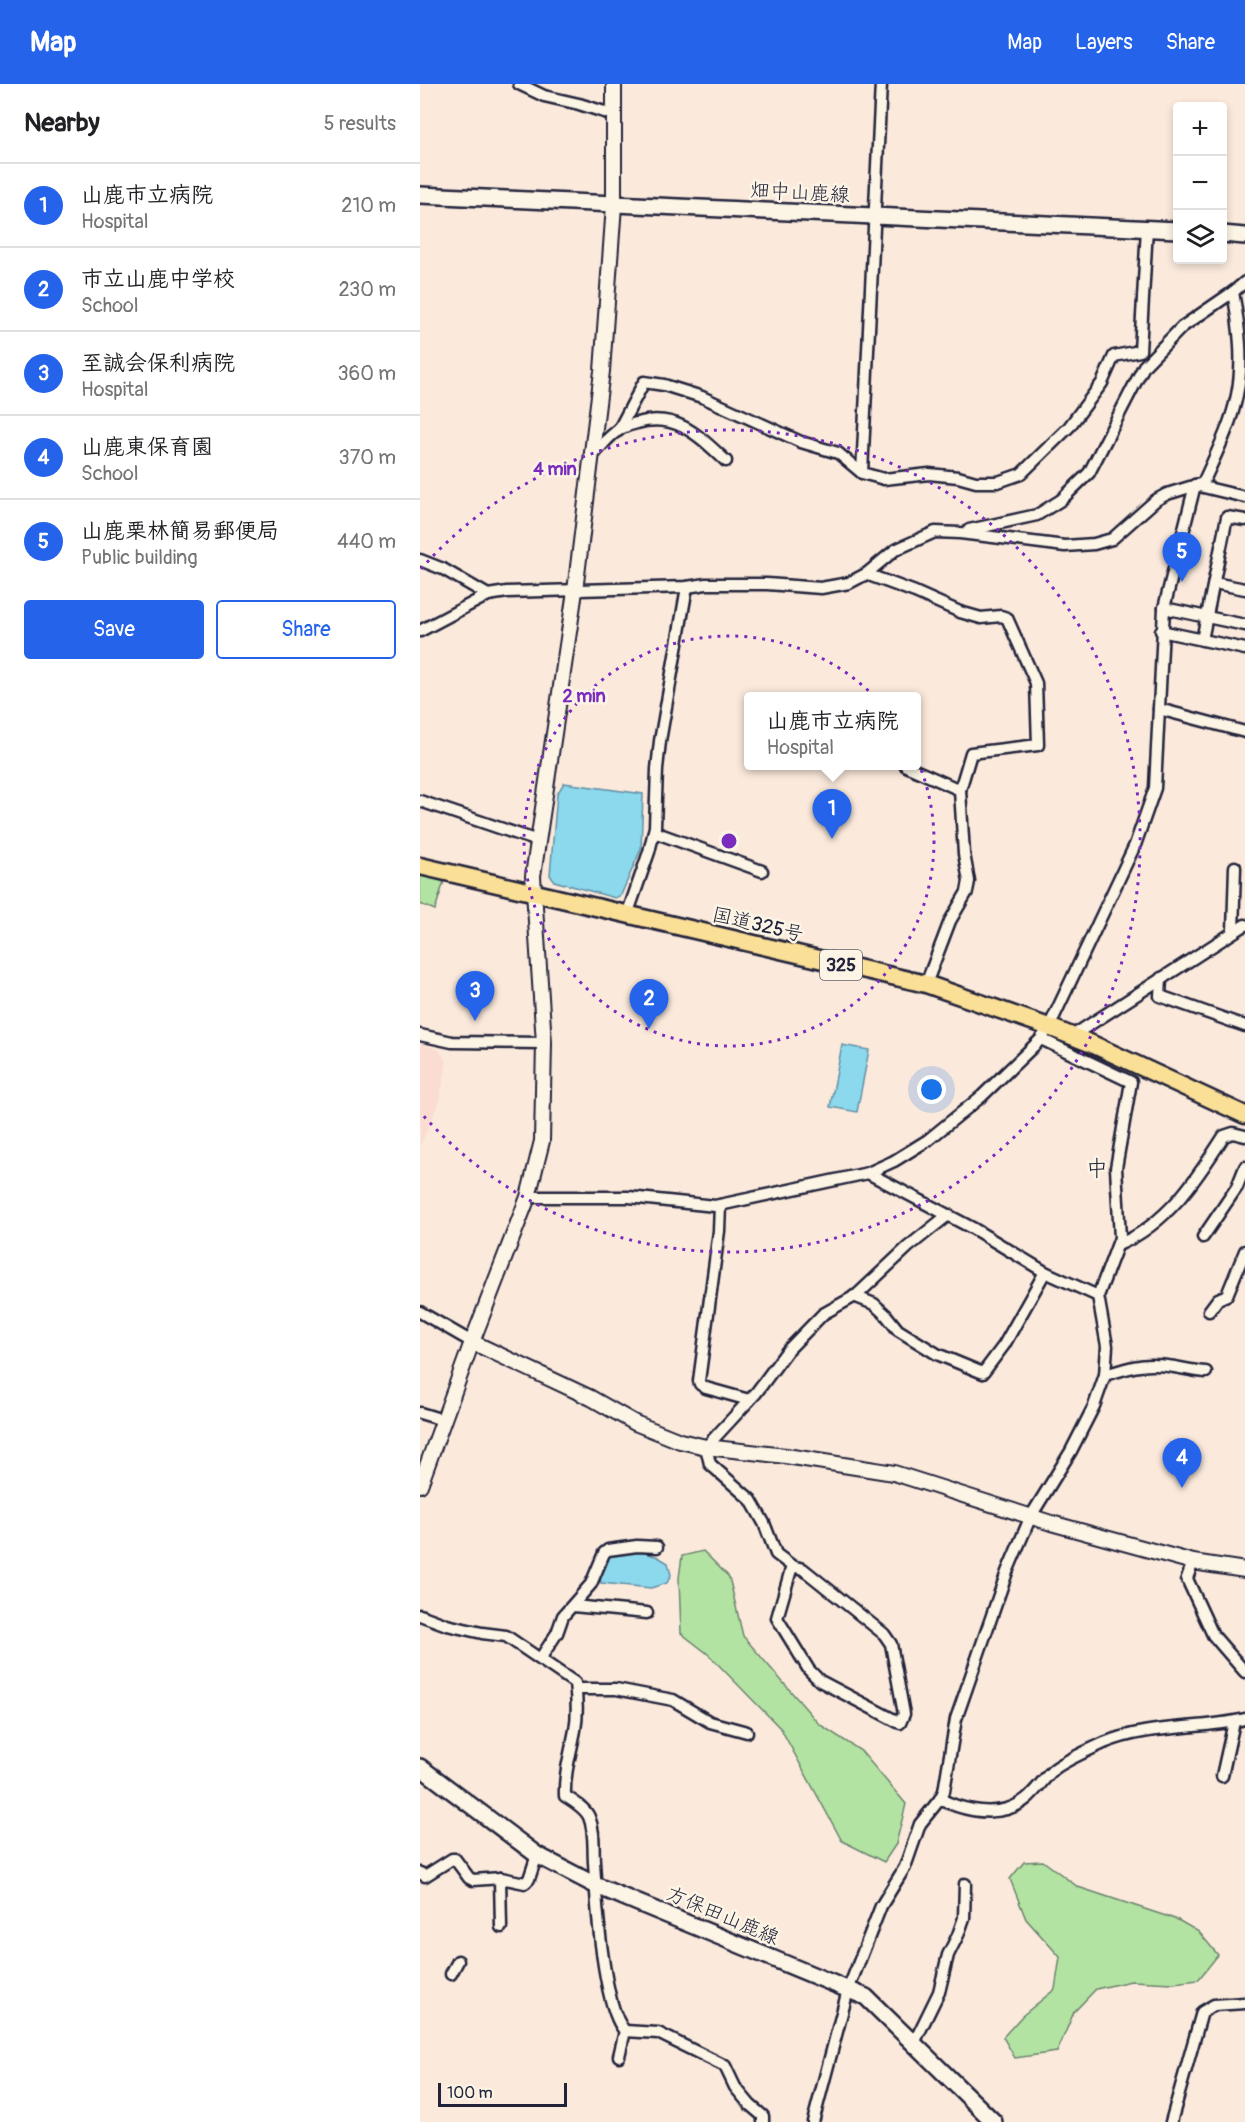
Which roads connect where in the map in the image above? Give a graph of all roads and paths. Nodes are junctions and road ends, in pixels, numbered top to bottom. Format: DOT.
graph roads {
  1 [pos="519,84"];
  2 [pos="614,84"];
  3 [pos="881,84"];
  4 [pos="614,115"];
  5 [pos="420,195"];
  6 [pos="614,205"];
  7 [pos="874,217"];
  8 [pos="1147,228"];
  9 [pos="1173,230"];
  10 [pos="1227,234"];
  11 [pos="1245,236"];
  12 [pos="1245,282"];
  13 [pos="1233,292"];
  14 [pos="1241,394"];
  15 [pos="618,431"];
  16 [pos="592,455"];
  17 [pos="726,461"];
  18 [pos="862,473"];
  19 [pos="1195,485"];
  20 [pos="1245,497"];
  21 [pos="1245,520"];
  22 [pos="960,532"];
  23 [pos="420,560"];
  24 [pos="867,574"];
  25 [pos="1214,583"];
  26 [pos="687,587"];
  27 [pos="1245,589"];
  28 [pos="575,591"];
  29 [pos="488,595"];
  30 [pos="1164,608"];
  31 [pos="1207,617"];
  32 [pos="1245,625"];
  33 [pos="420,631"];
  34 [pos="1161,631"];
  35 [pos="1202,640"];
  36 [pos="1245,649"];
  37 [pos="1159,709"];
  38 [pos="1245,732"];
  39 [pos="917,770"];
  40 [pos="960,790"];
  41 [pos="420,801"];
  42 [pos="654,832"];
  43 [pos="538,841"];
  44 [pos="420,867"];
  45 [pos="1235,867"];
  46 [pos="762,871"];
  47 [pos="533,892"];
  48 [pos="627,915"];
  49 [pos="1245,925"];
  50 [pos="1233,931"];
  51 [pos="1161,978"];
  52 [pos="926,984"];
  53 [pos="1245,1026"];
  54 [pos="1045,1033"];
  55 [pos="420,1035"];
  56 [pos="1072,1036"];
  57 [pos="544,1043"];
  58 [pos="1245,1116"];
  59 [pos="1245,1136"];
  60 [pos="1245,1167"];
  61 [pos="868,1173"];
  62 [pos="528,1197"];
  63 [pos="720,1205"];
  64 [pos="948,1215"];
  65 [pos="1203,1237"];
  66 [pos="1118,1245"];
  67 [pos="1245,1251"];
  68 [pos="1045,1272"];
  69 [pos="854,1296"];
  70 [pos="1098,1296"];
  71 [pos="1209,1311"];
  72 [pos="420,1312"];
  73 [pos="472,1342"];
  74 [pos="1206,1372"];
  75 [pos="1105,1375"];
  76 [pos="749,1400"];
  77 [pos="420,1413"];
  78 [pos="443,1420"];
  79 [pos="706,1447"];
  80 [pos="423,1471"];
  81 [pos="420,1485"];
  82 [pos="1031,1516"];
  83 [pos="657,1547"];
  84 [pos="1193,1562"];
  85 [pos="792,1566"];
  86 [pos="1245,1570"];
  87 [pos="573,1606"];
  88 [pos="647,1613"];
  89 [pos="420,1615"];
  90 [pos="540,1659"];
  91 [pos="1245,1672"];
  92 [pos="576,1689"];
  93 [pos="1239,1720"];
  94 [pos="747,1732"];
  95 [pos="420,1767"];
  96 [pos="1222,1776"];
  97 [pos="940,1799"];
  98 [pos="537,1855"];
  99 [pos="420,1873"];
  100 [pos="500,1878"];
  101 [pos="965,1884"];
  102 [pos="597,1886"];
  103 [pos="501,1927"];
  104 [pos="458,1961"];
  105 [pos="451,1974"];
  106 [pos="848,1990"];
  107 [pos="1245,2003"];
  108 [pos="626,2031"];
  109 [pos="914,2043"];
  110 [pos="619,2056"];
  111 [pos="763,2122"];
  112 [pos="813,2122"];
  113 [pos="994,2122"];
  114 [pos="1171,2122"];
  1 -- 4 [label="street"];
  2 -- 4 [label="street"];
  3 -- 7 [label="street"];
  4 -- 6 [label="street"];
  5 -- 6 [label="main road, 畑中山鹿線"];
  6 -- 7 [label="main road, 畑中山鹿線"];
  6 -- 16 [label="street"];
  7 -- 8 [label="main road, 畑中山鹿線"];
  7 -- 18 [label="street"];
  8 -- 9 [label="main road, 畑中山鹿線"];
  8 -- 18 [label="street"];
  10 -- 11 [label="main road"];
  12 -- 13 [label="street"];
  13 -- 14 [label="street"];
  13 -- 22 [label="street"];
  14 -- 19 [label="street"];
  15 -- 16 [label="street"];
  15 -- 17 [label="street"];
  15 -- 18 [label="street"];
  16 -- 28 [label="street"];
  19 -- 20 [label="street"];
  19 -- 22 [label="street"];
  19 -- 30 [label="street"];
  21 -- 25 [label="street"];
  22 -- 24 [label="street"];
  23 -- 29 [label="street"];
  24 -- 26 [label="street"];
  24 -- 40 [label="street"];
  25 -- 27 [label="street"];
  25 -- 31 [label="street"];
  26 -- 28 [label="street"];
  26 -- 42 [label="street"];
  28 -- 29 [label="street"];
  28 -- 43 [label="street"];
  29 -- 33 [label="street"];
  30 -- 31 [label="street"];
  30 -- 34 [label="street"];
  31 -- 32 [label="street"];
  31 -- 35 [label="street"];
  34 -- 35 [label="street"];
  34 -- 37 [label="street"];
  35 -- 36 [label="street"];
  37 -- 38 [label="street"];
  37 -- 54 [label="street"];
  39 -- 40 [label="street"];
  40 -- 52 [label="street"];
  41 -- 43 [label="street"];
  42 -- 46 [label="street"];
  42 -- 48 [label="street"];
  43 -- 47 [label="street"];
  44 -- 47 [label="highway, 国道325号 / 325"];
  45 -- 50 [label="street"];
  47 -- 48 [label="highway, 国道325号 / 325"];
  47 -- 57 [label="street"];
  48 -- 52 [label="highway, 国道325号 / 325"];
  49 -- 50 [label="street"];
  50 -- 51 [label="street"];
  51 -- 53 [label="street"];
  51 -- 56 [label="street"];
  52 -- 54 [label="highway, 国道325号 / 325"];
  54 -- 56 [label="highway, 国道325号 / 325"];
  54 -- 61 [label="street"];
  54 -- 66 [label="street"];
  55 -- 57 [label="street"];
  56 -- 58 [label="highway, 国道325号 / 325"];
  57 -- 62 [label="street"];
  59 -- 66 [label="street"];
  60 -- 65 [label="street"];
  61 -- 63 [label="street"];
  61 -- 64 [label="street"];
  62 -- 63 [label="street"];
  62 -- 73 [label="street"];
  63 -- 76 [label="street"];
  64 -- 68 [label="street"];
  64 -- 69 [label="street"];
  66 -- 70 [label="street"];
  67 -- 71 [label="street"];
  68 -- 69 [label="street"];
  68 -- 70 [label="street"];
  69 -- 76 [label="street"];
  70 -- 75 [label="street"];
  72 -- 73 [label="street"];
  73 -- 78 [label="street"];
  73 -- 79 [label="street"];
  74 -- 75 [label="street"];
  75 -- 82 [label="street"];
  76 -- 79 [label="street"];
  77 -- 78 [label="street"];
  78 -- 80 [label="street"];
  79 -- 82 [label="street"];
  79 -- 85 [label="street"];
  80 -- 81 [label="street"];
  82 -- 84 [label="street"];
  82 -- 97 [label="street"];
  83 -- 87 [label="street"];
  84 -- 86 [label="street"];
  84 -- 91 [label="street"];
  85 -- 85 [label="street"];
  87 -- 88 [label="street"];
  87 -- 90 [label="street"];
  89 -- 90 [label="street"];
  90 -- 92 [label="street"];
  92 -- 94 [label="street"];
  92 -- 102 [label="street"];
  93 -- 96 [label="street"];
  93 -- 97 [label="street"];
  95 -- 98 [label="main road, 方保田山鹿線"];
  97 -- 106 [label="street"];
  98 -- 100 [label="street"];
  98 -- 102 [label="main road, 方保田山鹿線"];
  99 -- 100 [label="street"];
  100 -- 103 [label="street"];
  101 -- 109 [label="street"];
  102 -- 106 [label="main road, 方保田山鹿線"];
  102 -- 108 [label="street"];
  104 -- 105 [label="street"];
  106 -- 109 [label="main road, 方保田山鹿線"];
  106 -- 112 [label="street"];
  107 -- 114 [label="street"];
  108 -- 110 [label="street"];
  108 -- 111 [label="street"];
  109 -- 113 [label="main road, 方保田山鹿線"];
}
